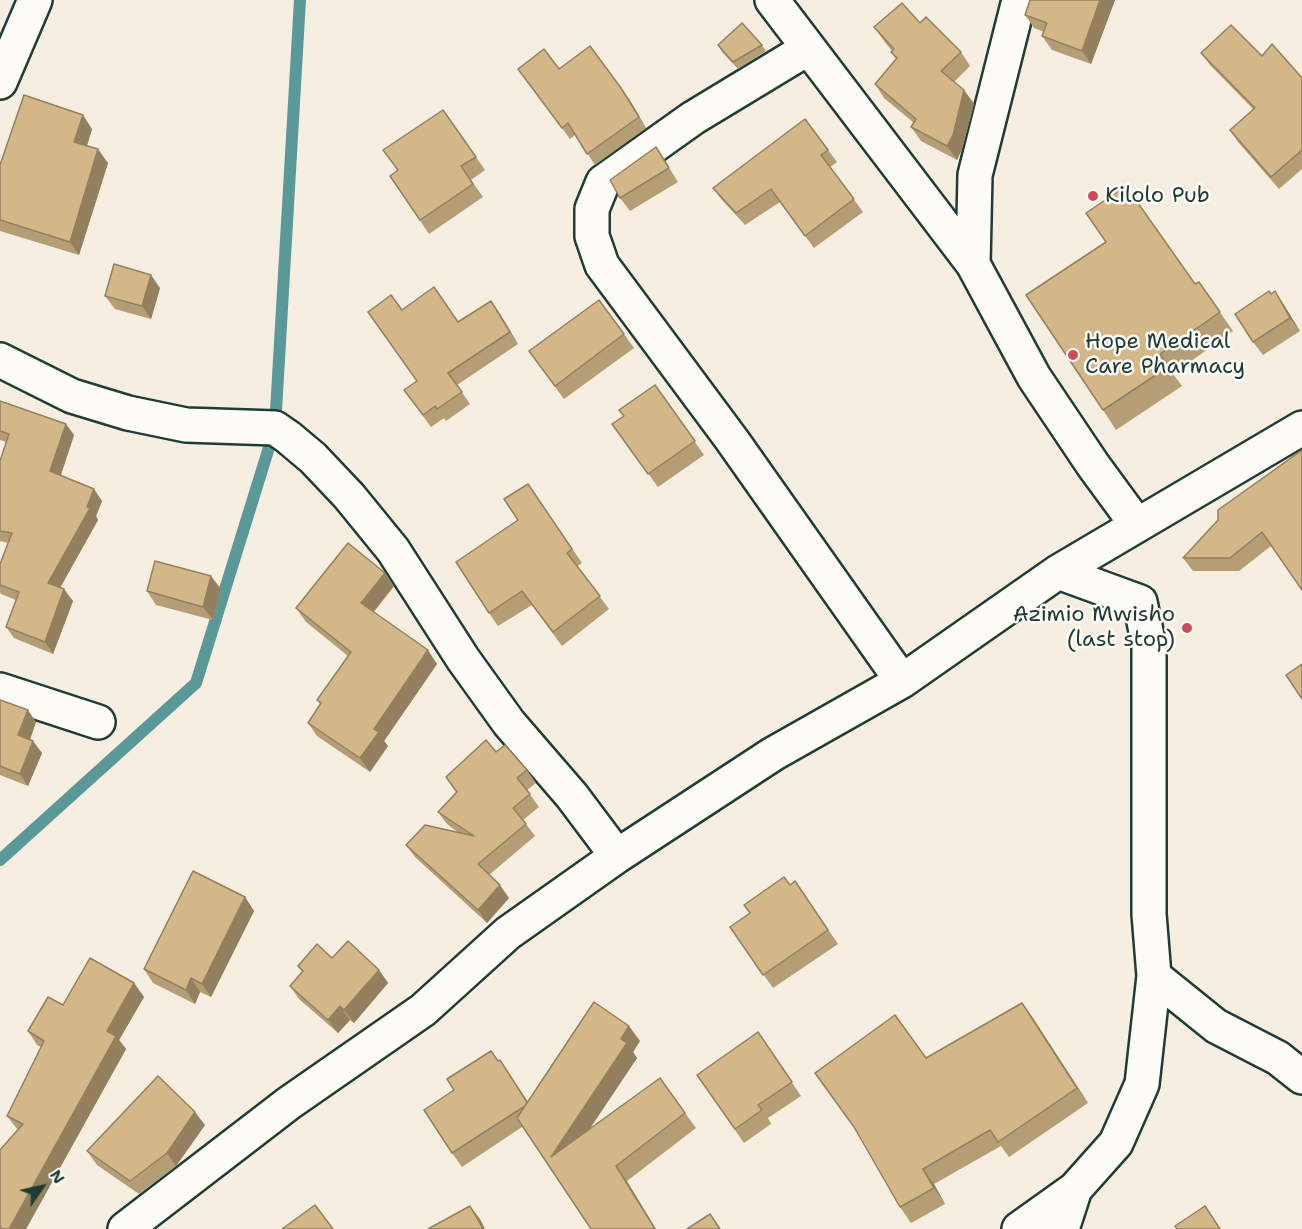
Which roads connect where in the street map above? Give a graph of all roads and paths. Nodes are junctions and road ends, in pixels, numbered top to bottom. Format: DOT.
graph roads {
  1 [pos="772,0"];
  2 [pos="1019,0"];
  3 [pos="20,11"];
  4 [pos="807,49"];
  5 [pos="0,82"];
  6 [pos="973,264"];
  7 [pos="0,360"];
  8 [pos="1302,428"];
  9 [pos="1137,525"];
  10 [pos="1058,572"];
  11 [pos="903,681"];
  12 [pos="0,690"];
  13 [pos="98,722"];
  14 [pos="617,856"];
  15 [pos="1154,976"];
  16 [pos="1294,1060"];
  17 [pos="1075,1189"];
  18 [pos="124,1229"];
  19 [pos="1019,1229"];
  20 [pos="1062,1229"];
  1 -- 4 [label="street"];
  2 -- 6 [label="street"];
  3 -- 5 [label="street"];
  4 -- 6 [label="street"];
  4 -- 11 [label="street"];
  6 -- 9 [label="street"];
  7 -- 14 [label="street"];
  8 -- 9 [label="street"];
  9 -- 10 [label="street"];
  10 -- 11 [label="street"];
  10 -- 15 [label="street"];
  11 -- 14 [label="street"];
  12 -- 13 [label="street"];
  14 -- 18 [label="street"];
  15 -- 16 [label="street"];
  15 -- 17 [label="street"];
  17 -- 19 [label="street"];
  17 -- 20 [label="street"];
}
